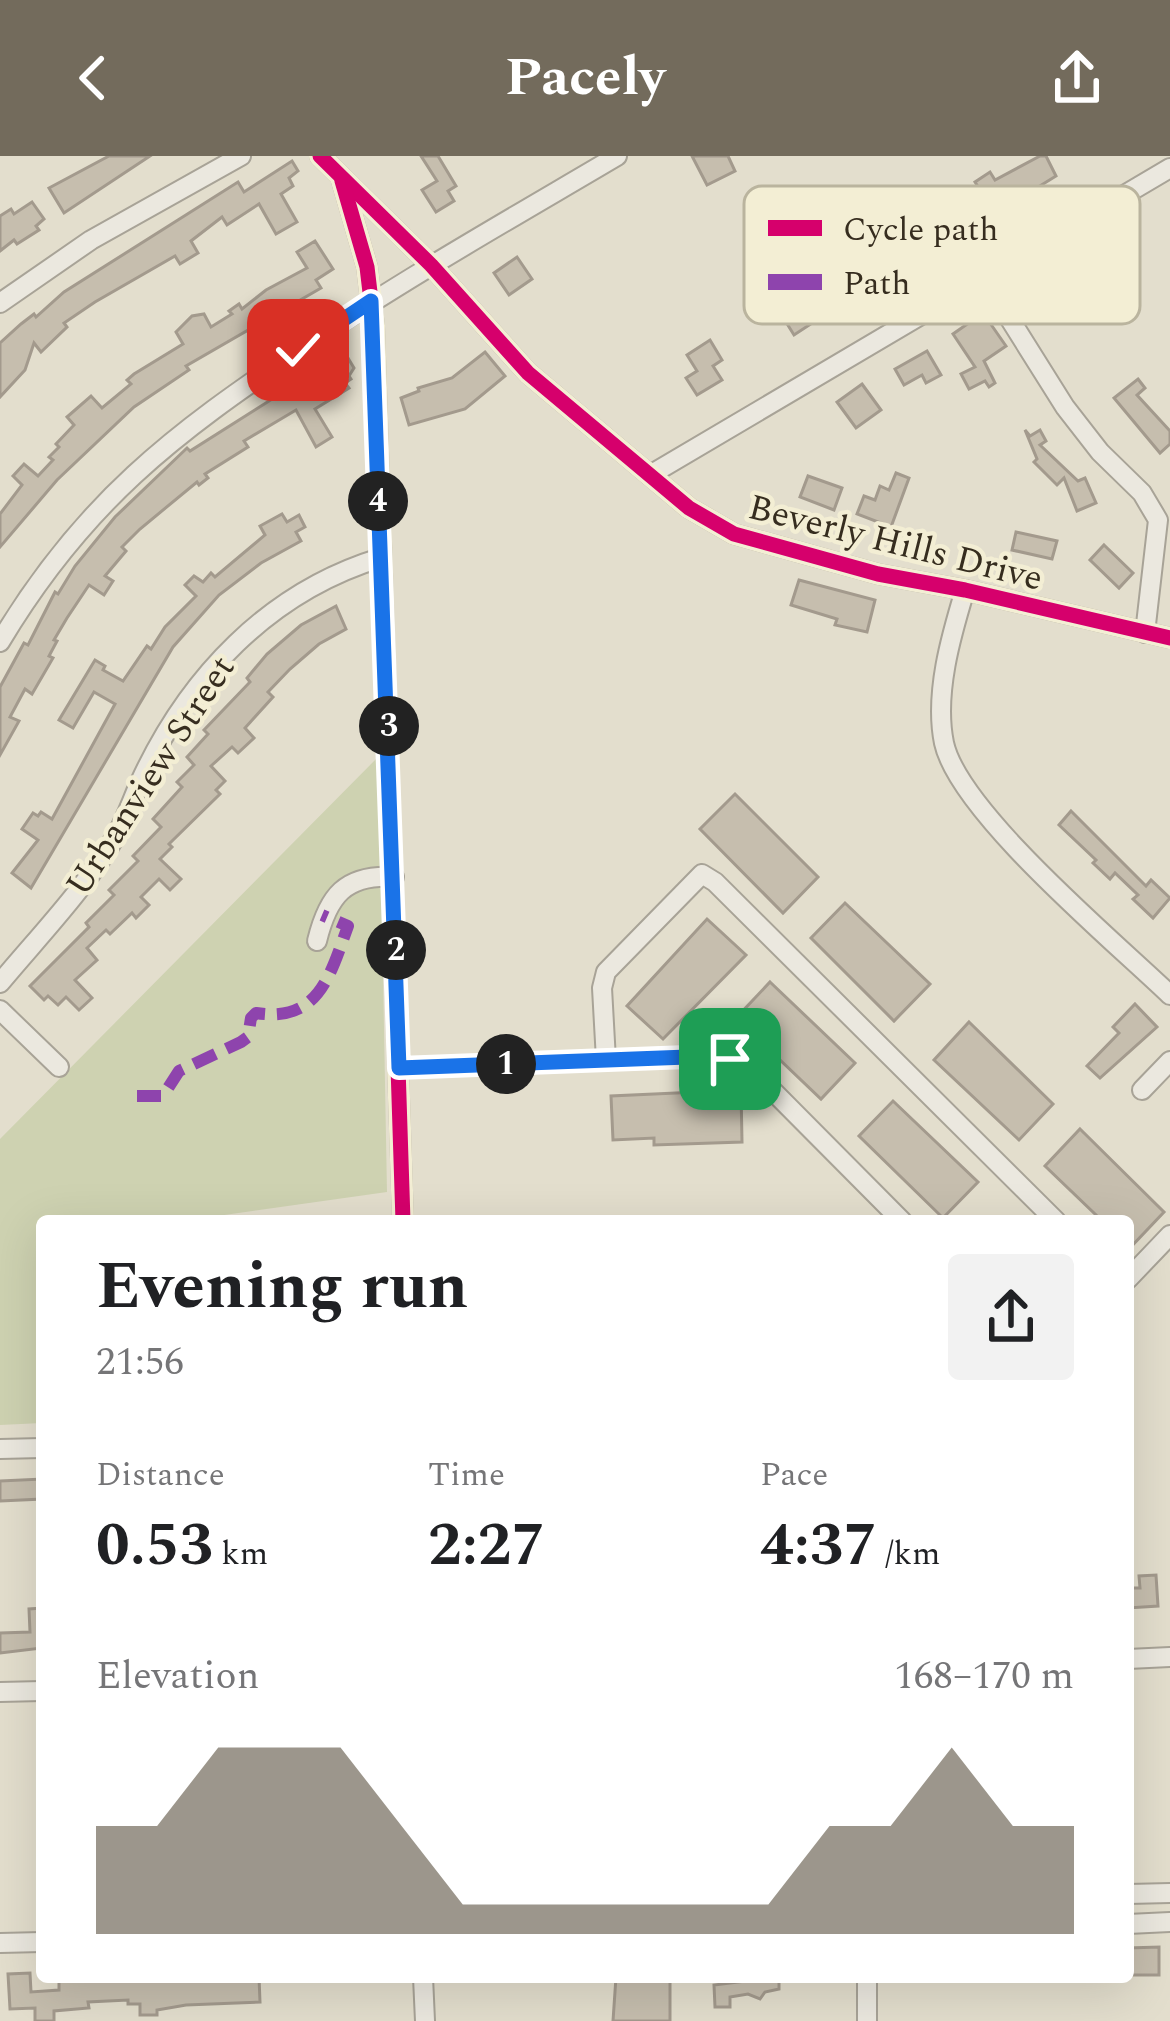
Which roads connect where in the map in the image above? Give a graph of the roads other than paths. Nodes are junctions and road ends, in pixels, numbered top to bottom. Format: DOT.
graph roads {
  1 [pos="242,156"];
  2 [pos="320,156"];
  3 [pos="617,156"];
  4 [pos="1170,169"];
  5 [pos="342,181"];
  6 [pos="1140,187"];
  7 [pos="430,265"];
  8 [pos="371,301"];
  9 [pos="0,303"];
  10 [pos="906,324"];
  11 [pos="1013,324"];
  12 [pos="650,475"];
  13 [pos="380,558"];
  14 [pos="965,590"];
  15 [pos="1144,632"];
  16 [pos="1170,638"];
  17 [pos="0,642"];
  18 [pos="394,878"];
  19 [pos="317,941"];
  20 [pos="0,983"];
  21 [pos="1170,994"];
  22 [pos="0,1010"];
  23 [pos="597,1060"];
  24 [pos="1170,1061"];
  25 [pos="59,1067"];
  26 [pos="399,1068"];
  27 [pos="1142,1090"];
  28 [pos="403,1215"];
  29 [pos="896,1215"];
  30 [pos="1050,1215"];
  31 [pos="1170,1235"];
  32 [pos="1134,1273"];
  33 [pos="36,1448"];
  34 [pos="0,1449"];
  35 [pos="1170,1658"];
  36 [pos="1134,1659"];
  37 [pos="36,1690"];
  38 [pos="0,1692"];
  39 [pos="1170,1893"];
  40 [pos="1134,1894"];
  41 [pos="1170,1922"];
  42 [pos="1134,1924"];
  43 [pos="36,1942"];
  44 [pos="0,1943"];
  45 [pos="423,1983"];
  46 [pos="866,1983"];
  47 [pos="424,2021"];
  48 [pos="867,2021"];
  1 -- 9 [label="street"];
  2 -- 5 [label="street, Beverly Hills Drive"];
  3 -- 7 [label="street"];
  4 -- 6 [label="street"];
  5 -- 7 [label="street, Beverly Hills Drive"];
  5 -- 8 [label="street"];
  7 -- 8 [label="street"];
  7 -- 12 [label="street, Beverly Hills Drive"];
  8 -- 13 [label="street"];
  8 -- 17 [label="street"];
  10 -- 12 [label="street"];
  11 -- 15 [label="street"];
  12 -- 14 [label="street, Beverly Hills Drive"];
  13 -- 18 [label="street"];
  13 -- 20 [label="street, Urbanview Street"];
  14 -- 15 [label="street, Beverly Hills Drive"];
  14 -- 21 [label="street"];
  15 -- 16 [label="street, Beverly Hills Drive"];
  18 -- 19 [label="street"];
  18 -- 26 [label="street"];
  22 -- 25 [label="street"];
  23 -- 26 [label="street"];
  23 -- 29 [label="street"];
  23 -- 30 [label="street"];
  24 -- 27 [label="street"];
  26 -- 28 [label="street"];
  31 -- 32 [label="street"];
  33 -- 34 [label="street"];
  35 -- 36 [label="street"];
  37 -- 38 [label="street"];
  39 -- 40 [label="street"];
  41 -- 42 [label="street"];
  43 -- 44 [label="street"];
  45 -- 47 [label="street"];
  46 -- 48 [label="street"];
}
